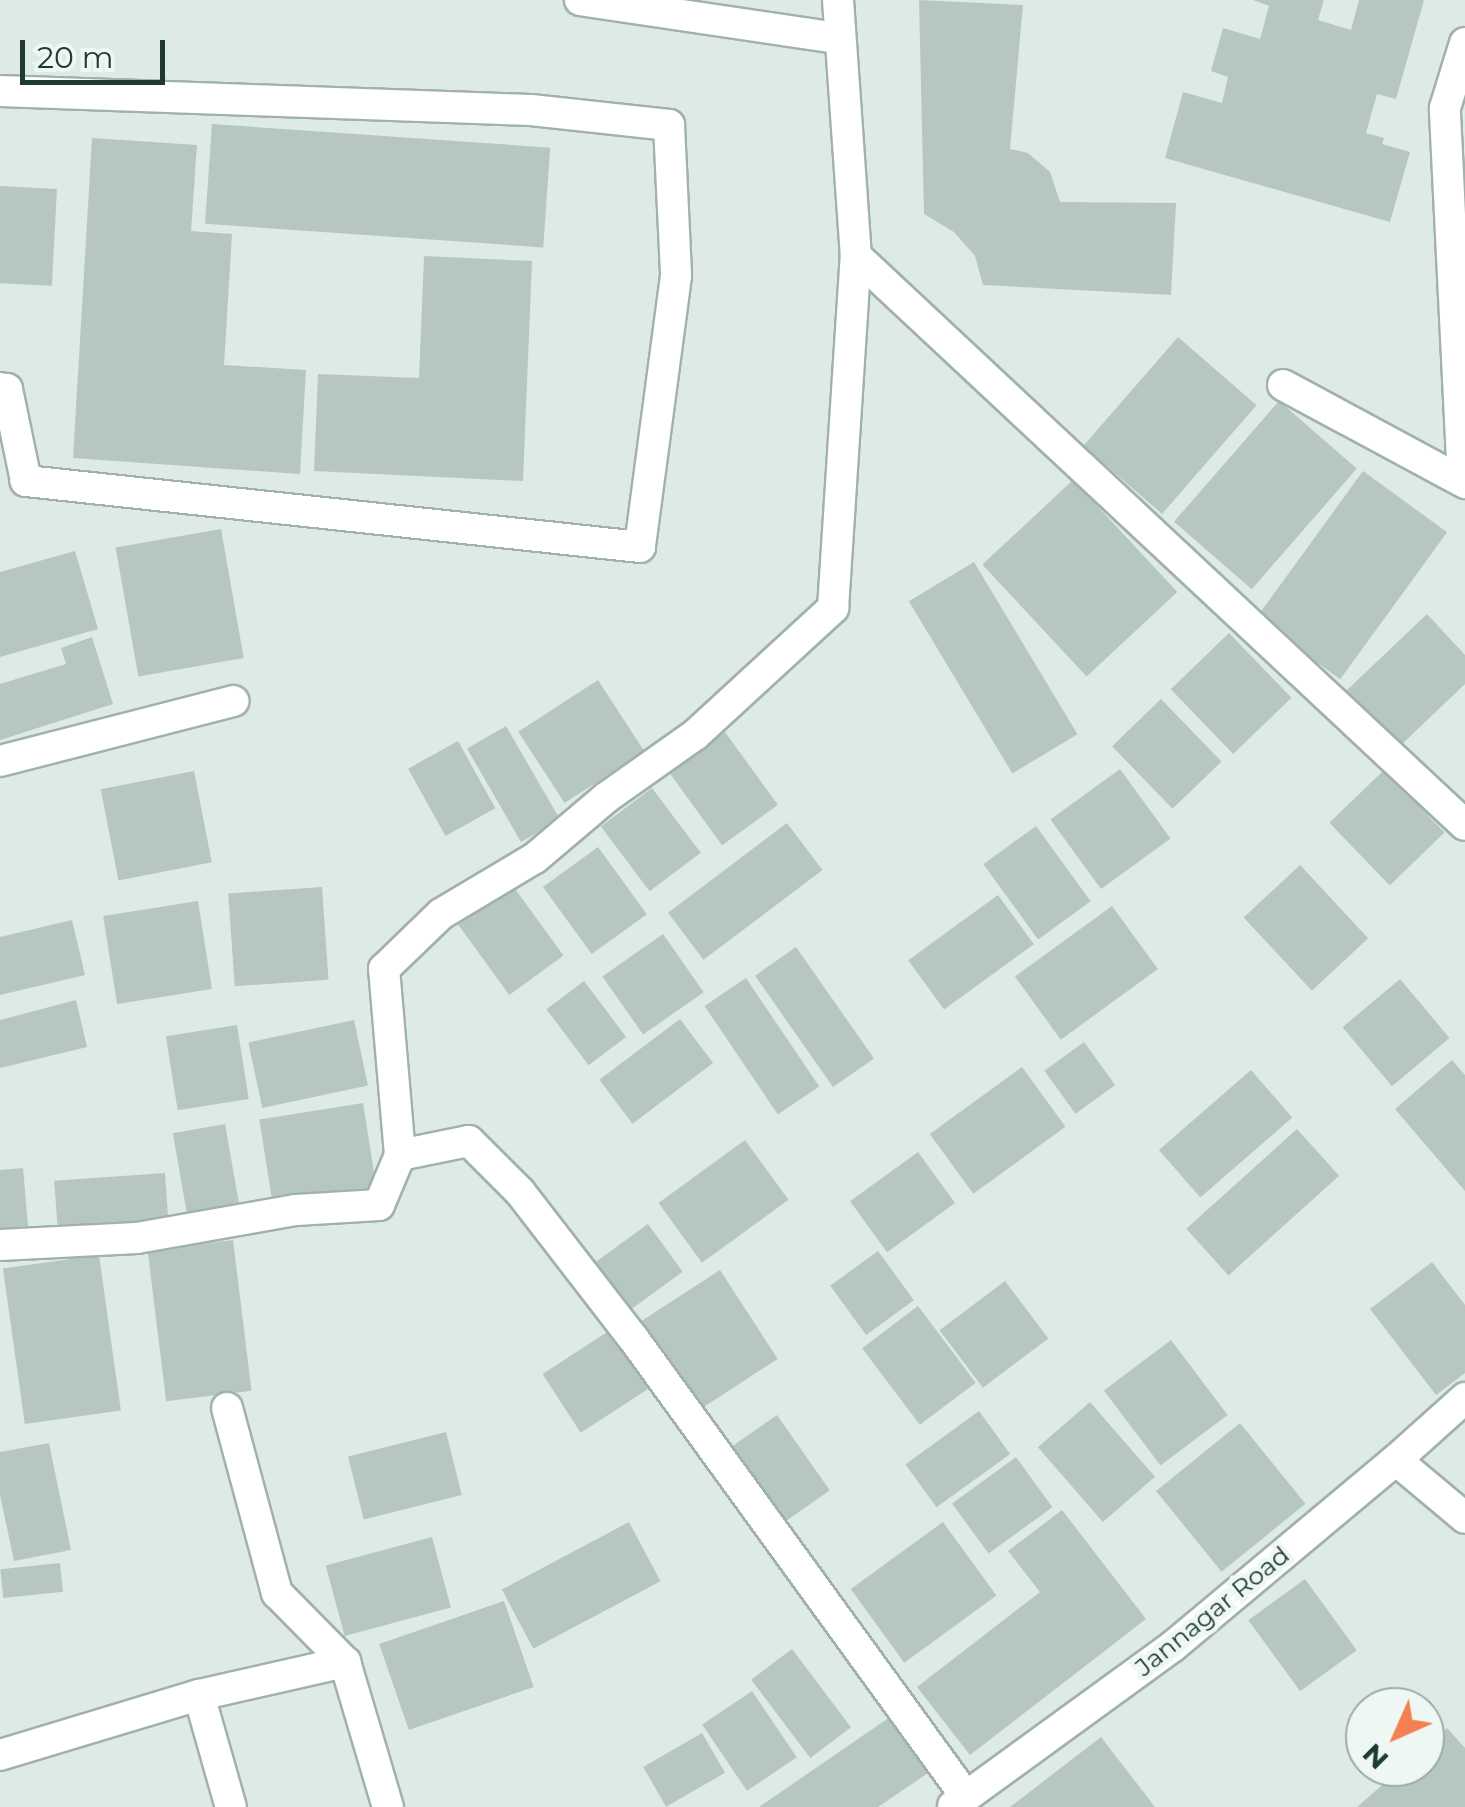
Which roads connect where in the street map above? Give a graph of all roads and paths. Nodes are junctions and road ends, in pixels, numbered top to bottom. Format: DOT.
graph roads {
  1 [pos="580,0"];
  2 [pos="838,0"];
  3 [pos="838,38"];
  4 [pos="1465,44"];
  5 [pos="0,91"];
  6 [pos="856,256"];
  7 [pos="1283,386"];
  8 [pos="0,388"];
  9 [pos="1464,482"];
  10 [pos="233,701"];
  11 [pos="0,761"];
  12 [pos="1465,825"];
  13 [pos="400,1155"];
  14 [pos="0,1245"];
  15 [pos="1465,1398"];
  16 [pos="227,1408"];
  17 [pos="1396,1460"];
  18 [pos="1465,1518"];
  19 [pos="346,1662"];
  20 [pos="199,1695"];
  21 [pos="0,1755"];
  22 [pos="958,1800"];
  23 [pos="231,1807"];
  24 [pos="388,1807"];
  1 -- 3 [label="street"];
  2 -- 3 [label="street"];
  3 -- 6 [label="street"];
  4 -- 9 [label="street"];
  5 -- 8 [label="street"];
  6 -- 12 [label="street"];
  6 -- 13 [label="street"];
  7 -- 9 [label="street"];
  10 -- 11 [label="street"];
  13 -- 14 [label="street"];
  13 -- 22 [label="street"];
  15 -- 17 [label="street, Jannagar Road"];
  16 -- 19 [label="street"];
  17 -- 18 [label="street"];
  17 -- 22 [label="street, Jannagar Road"];
  19 -- 20 [label="street"];
  19 -- 24 [label="street"];
  20 -- 21 [label="street"];
  20 -- 23 [label="street"];
}
